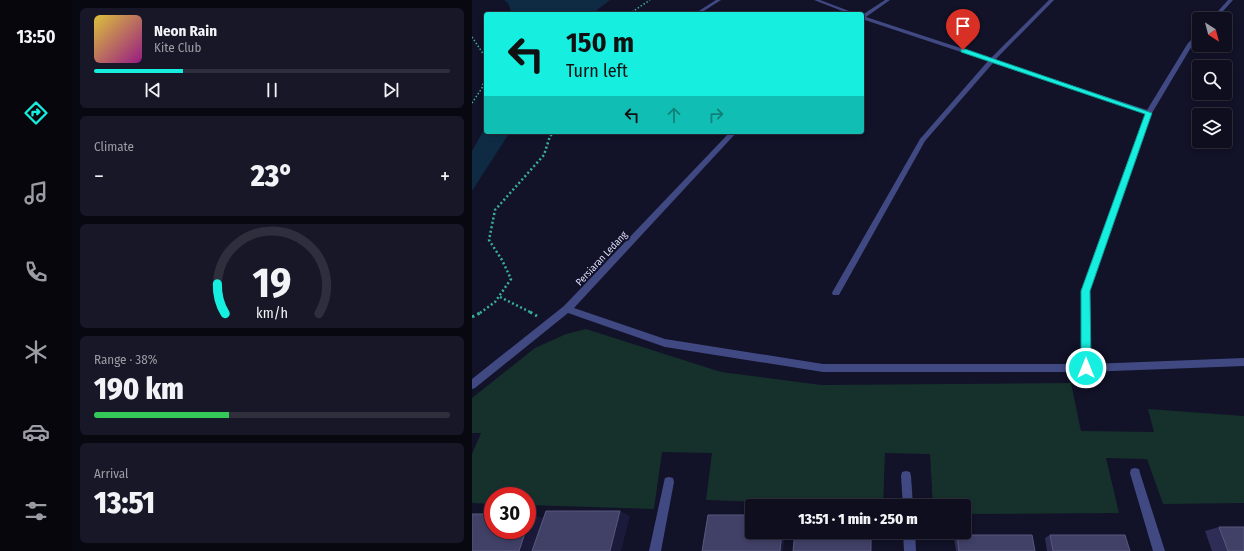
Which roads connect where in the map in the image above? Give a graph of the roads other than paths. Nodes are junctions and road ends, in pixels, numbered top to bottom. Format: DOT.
graph roads {
  1 [pos="719,0"];
  2 [pos="816,0"];
  3 [pos="888,0"];
  4 [pos="1052,0"];
  5 [pos="1231,0"];
  6 [pos="699,12"];
  7 [pos="849,12"];
  8 [pos="1220,12"];
  9 [pos="864,16"];
  10 [pos="864,18"];
  11 [pos="1192,41"];
  12 [pos="992,60"];
  13 [pos="1149,113"];
  14 [pos="732,134"];
  15 [pos="836,293"];
  16 [pos="567,309"];
  17 [pos="1244,362"];
  18 [pos="1086,368"];
  19 [pos="472,385"];
  20 [pos="1135,473"];
  21 [pos="906,476"];
  22 [pos="668,482"];
  23 [pos="908,499"];
  24 [pos="909,539"];
  25 [pos="655,551"];
  26 [pos="910,551"];
  27 [pos="1159,551"];
  1 -- 6 [label="street"];
  2 -- 7 [label="street"];
  3 -- 9 [label="street"];
  4 -- 12 [label="street"];
  5 -- 8 [label="street"];
  10 -- 12 [label="street"];
  11 -- 13 [label="street"];
  12 -- 13 [label="street"];
  12 -- 15 [label="street"];
  13 -- 18 [label="street"];
  14 -- 16 [label="street, Persiaran Ledang"];
  16 -- 18 [label="street"];
  16 -- 19 [label="street, Persiaran Ledang"];
  17 -- 18 [label="street"];
  20 -- 27 [label="street"];
  21 -- 23 [label="street"];
  22 -- 25 [label="street"];
  24 -- 26 [label="street"];
}
